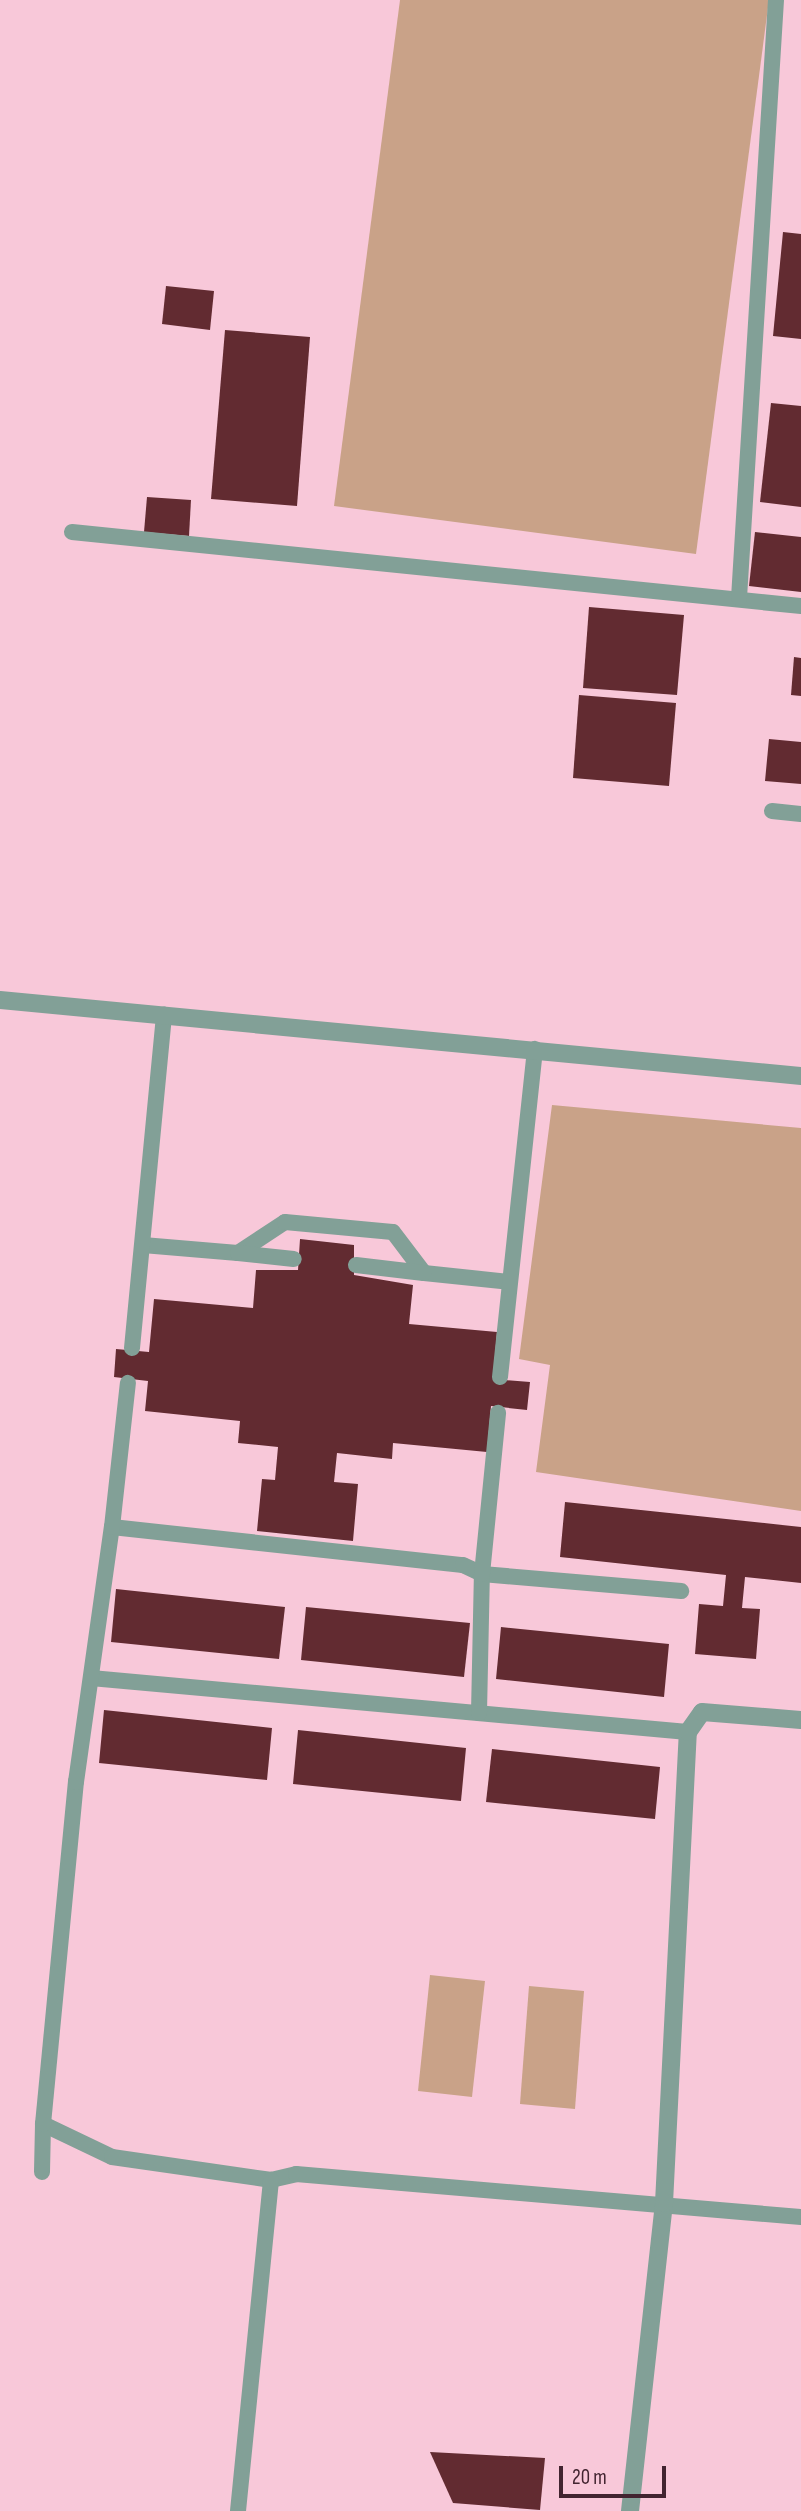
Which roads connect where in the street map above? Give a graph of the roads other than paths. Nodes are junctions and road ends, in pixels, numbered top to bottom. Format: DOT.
graph roads {
  1 [pos="776,0"];
  2 [pos="72,532"];
  3 [pos="739,598"];
  4 [pos="801,606"];
  5 [pos="772,811"];
  6 [pos="801,814"];
  7 [pos="0,1000"];
  8 [pos="164,1015"];
  9 [pos="535,1049"];
  10 [pos="801,1076"];
  11 [pos="144,1245"];
  12 [pos="238,1253"];
  13 [pos="294,1259"];
  14 [pos="356,1265"];
  15 [pos="424,1273"];
  16 [pos="509,1282"];
  17 [pos="132,1348"];
  18 [pos="500,1377"];
  19 [pos="128,1383"];
  20 [pos="498,1413"];
  21 [pos="112,1527"];
  22 [pos="482,1574"];
  23 [pos="681,1591"];
  24 [pos="91,1678"];
  25 [pos="479,1713"];
  26 [pos="801,1720"];
  27 [pos="688,1732"];
  28 [pos="43,2124"];
  29 [pos="42,2172"];
  30 [pos="271,2180"];
  31 [pos="664,2203"];
  32 [pos="801,2217"];
  33 [pos="238,2511"];
  34 [pos="630,2511"];
  1 -- 3 [label="lane"];
  2 -- 3 [label="lane"];
  3 -- 4 [label="lane"];
  5 -- 6 [label="lane"];
  7 -- 8 [label="street"];
  8 -- 9 [label="street"];
  8 -- 11 [label="lane"];
  9 -- 10 [label="street"];
  9 -- 16 [label="lane"];
  11 -- 12 [label="lane"];
  11 -- 17 [label="lane"];
  12 -- 13 [label="lane"];
  12 -- 15 [label="lane"];
  14 -- 15 [label="lane"];
  15 -- 16 [label="lane"];
  16 -- 18 [label="lane"];
  19 -- 21 [label="lane"];
  20 -- 22 [label="lane"];
  21 -- 22 [label="lane"];
  21 -- 24 [label="lane"];
  22 -- 23 [label="lane"];
  22 -- 25 [label="lane"];
  24 -- 25 [label="lane"];
  24 -- 28 [label="lane"];
  25 -- 27 [label="lane"];
  26 -- 27 [label="street"];
  27 -- 31 [label="street"];
  28 -- 29 [label="lane"];
  28 -- 30 [label="lane"];
  30 -- 31 [label="lane"];
  30 -- 33 [label="lane"];
  31 -- 32 [label="lane"];
  31 -- 34 [label="street"];
}
